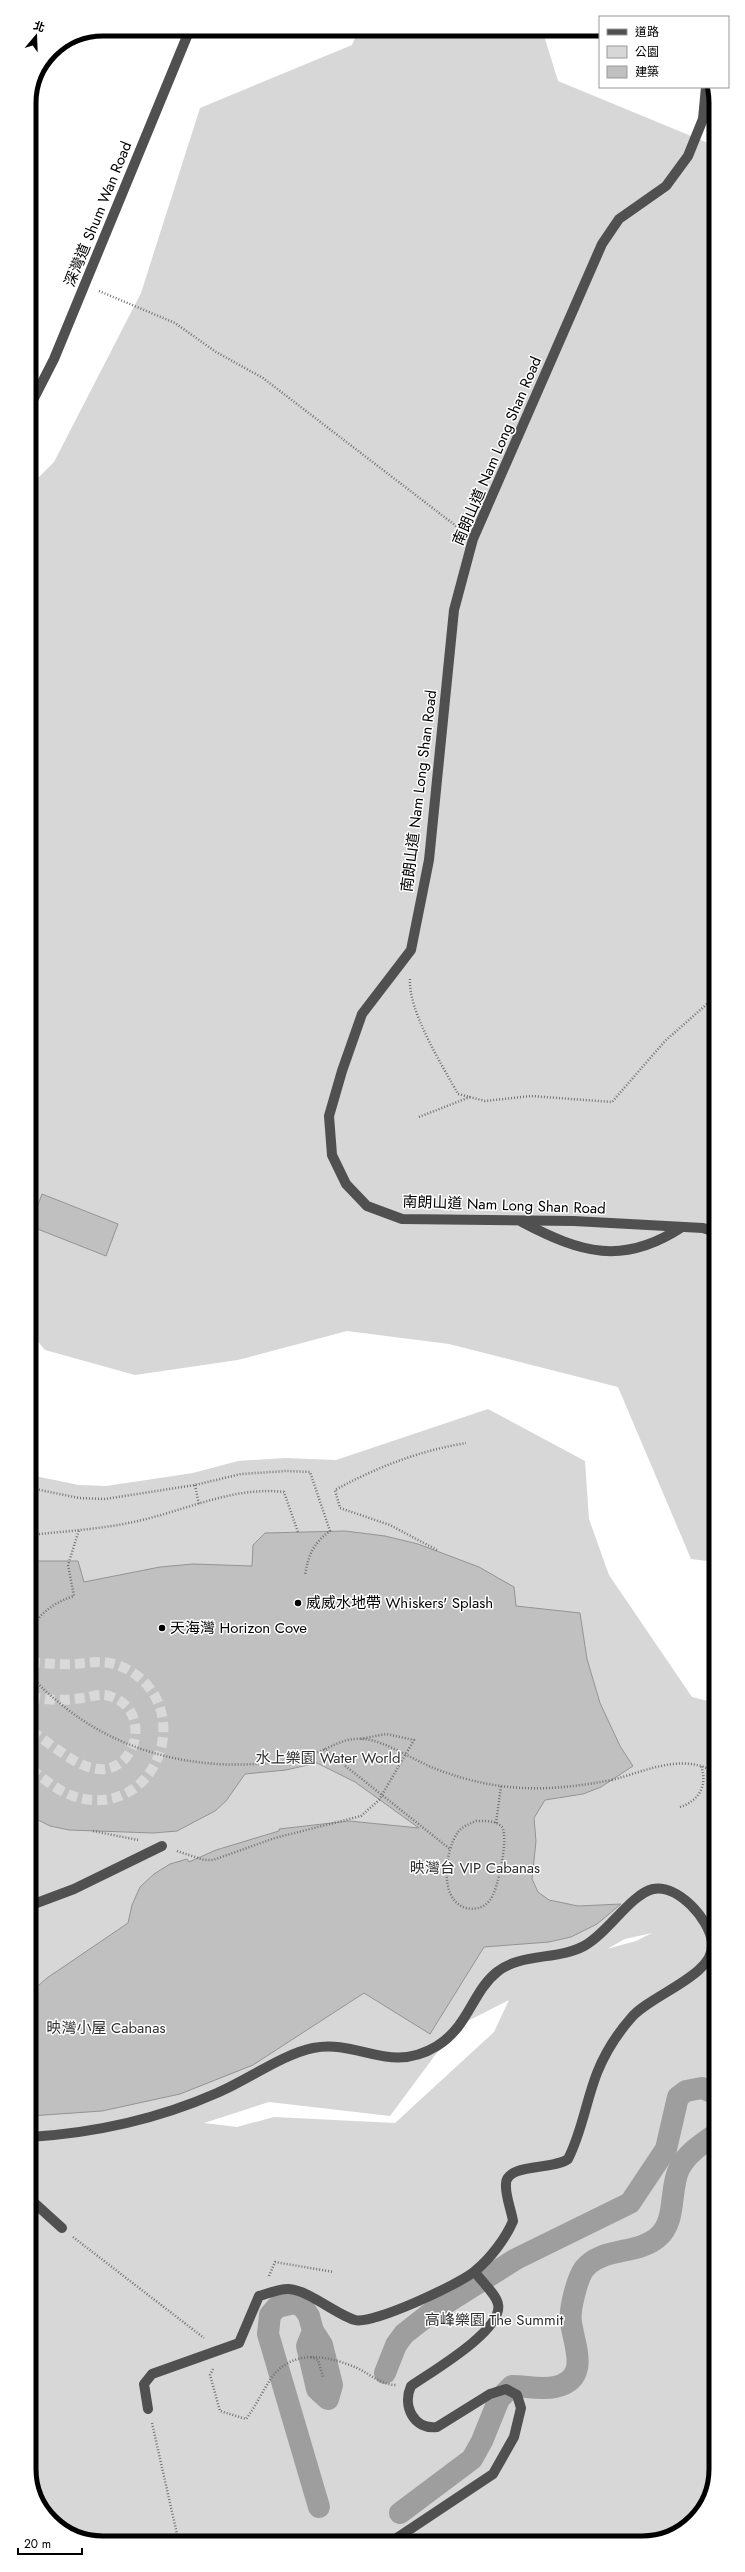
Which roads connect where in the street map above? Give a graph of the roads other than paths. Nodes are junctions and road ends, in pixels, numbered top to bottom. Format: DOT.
graph roads {
  1 [pos="187,36"];
  2 [pos="706,88"];
  3 [pos="36,394"];
  4 [pos="519,1221"];
  5 [pos="682,1227"];
  6 [pos="709,1230"];
  7 [pos="162,1846"];
  8 [pos="36,1903"];
  9 [pos="709,1931"];
  10 [pos="709,1956"];
  11 [pos="36,2136"];
  12 [pos="36,2204"];
  13 [pos="62,2228"];
  14 [pos="474,2272"];
  15 [pos="148,2409"];
  16 [pos="400,2536"];
  1 -- 3 [label="street, 深灣道 Shum Wan Road"];
  2 -- 4 [label="street, 南朗山道 Nam Long Shan Road"];
  4 -- 5 [label="street, 南朗山道 Nam Long Shan Road"];
  4 -- 5 [label="street"];
  5 -- 6 [label="street, 南朗山道 Nam Long Shan Road"];
  7 -- 8 [label="street"];
  9 -- 11 [label="street"];
  10 -- 14 [label="street"];
  12 -- 13 [label="street"];
  14 -- 15 [label="street"];
  14 -- 16 [label="street"];
}
